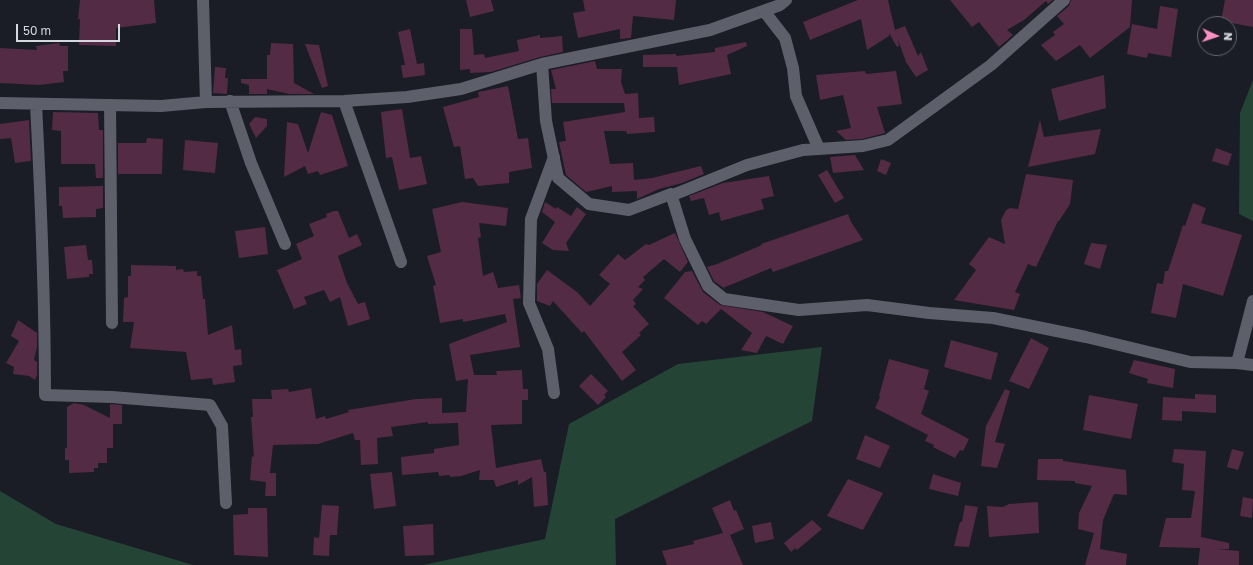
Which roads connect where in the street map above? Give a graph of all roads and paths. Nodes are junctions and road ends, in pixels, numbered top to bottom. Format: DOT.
graph roads {
  1 [pos="203,0"];
  2 [pos="786,0"];
  3 [pos="1064,0"];
  4 [pos="764,10"];
  5 [pos="542,64"];
  6 [pos="230,101"];
  7 [pos="344,101"];
  8 [pos="206,102"];
  9 [pos="0,103"];
  10 [pos="36,104"];
  11 [pos="110,105"];
  12 [pos="819,149"];
  13 [pos="554,157"];
  14 [pos="671,194"];
  15 [pos="285,244"];
  16 [pos="400,262"];
  17 [pos="1253,301"];
  18 [pos="112,323"];
  19 [pos="1238,363"];
  20 [pos="1253,365"];
  21 [pos="554,393"];
  22 [pos="226,503"];
  1 -- 8 [label="street"];
  2 -- 4 [label="street"];
  3 -- 12 [label="street"];
  4 -- 5 [label="street"];
  4 -- 12 [label="street"];
  5 -- 7 [label="street"];
  5 -- 13 [label="street"];
  6 -- 7 [label="street"];
  6 -- 8 [label="street"];
  6 -- 15 [label="street"];
  7 -- 16 [label="street"];
  8 -- 11 [label="street"];
  9 -- 10 [label="street"];
  10 -- 11 [label="street"];
  10 -- 22 [label="street"];
  11 -- 18 [label="street"];
  12 -- 14 [label="street"];
  13 -- 14 [label="street"];
  13 -- 21 [label="street"];
  14 -- 19 [label="street"];
  17 -- 19 [label="street"];
  19 -- 20 [label="street"];
}
